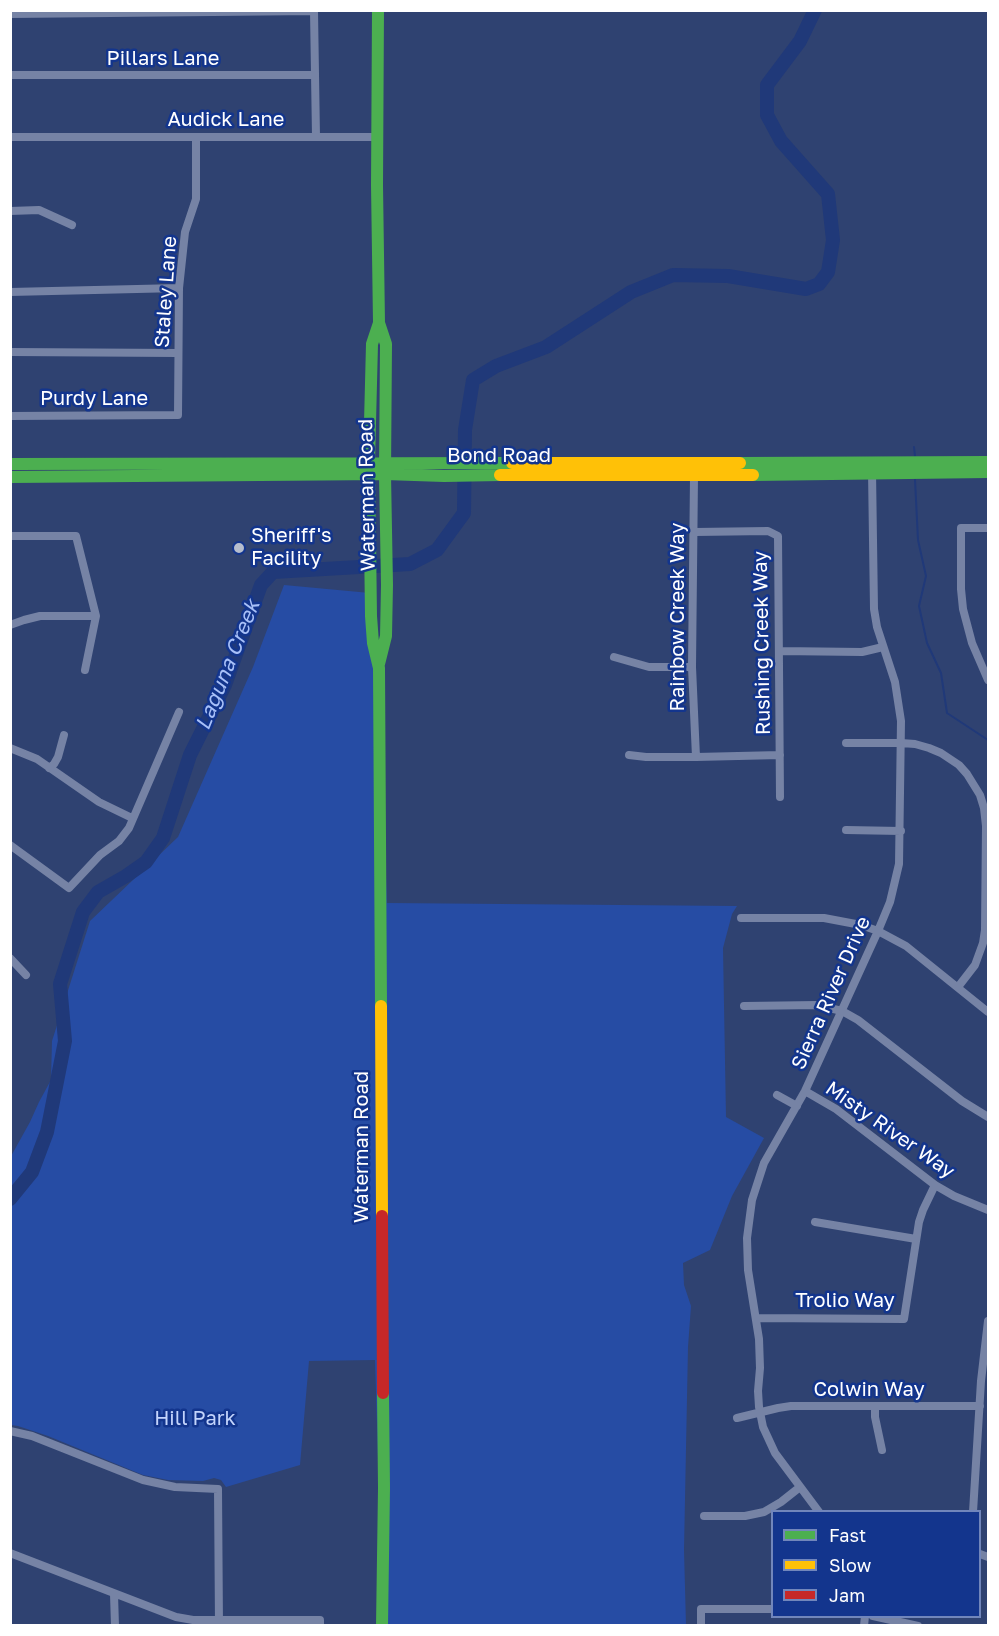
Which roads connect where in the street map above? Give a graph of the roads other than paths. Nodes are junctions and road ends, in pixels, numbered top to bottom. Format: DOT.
graph roads {
  1 [pos="378,10"];
  2 [pos="314,11"];
  3 [pos="10,14"];
  4 [pos="10,75"];
  5 [pos="315,75"];
  6 [pos="10,137"];
  7 [pos="196,137"];
  8 [pos="316,137"];
  9 [pos="377,137"];
  10 [pos="10,211"];
  11 [pos="72,225"];
  12 [pos="179,288"];
  13 [pos="10,292"];
  14 [pos="378,323"];
  15 [pos="10,352"];
  16 [pos="178,353"];
  17 [pos="178,415"];
  18 [pos="10,416"];
  19 [pos="988,462"];
  20 [pos="781,463"];
  21 [pos="10,464"];
  22 [pos="930,467"];
  23 [pos="369,468"];
  24 [pos="385,468"];
  25 [pos="872,468"];
  26 [pos="988,472"];
  27 [pos="694,476"];
  28 [pos="10,477"];
  29 [pos="988,528"];
  30 [pos="694,532"];
  31 [pos="10,536"];
  32 [pos="96,616"];
  33 [pos="10,625"];
  34 [pos="883,647"];
  35 [pos="778,651"];
  36 [pos="614,657"];
  37 [pos="692,667"];
  38 [pos="378,668"];
  39 [pos="85,670"];
  40 [pos="988,680"];
  41 [pos="179,712"];
  42 [pos="64,735"];
  43 [pos="846,743"];
  44 [pos="901,743"];
  45 [pos="10,748"];
  46 [pos="629,755"];
  47 [pos="780,755"];
  48 [pos="696,757"];
  49 [pos="49,768"];
  50 [pos="780,797"];
  51 [pos="132,818"];
  52 [pos="846,830"];
  53 [pos="901,831"];
  54 [pos="10,845"];
  55 [pos="741,918"];
  56 [pos="878,931"];
  57 [pos="10,958"];
  58 [pos="26,975"];
  59 [pos="958,987"];
  60 [pos="744,1006"];
  61 [pos="842,1011"];
  62 [pos="988,1012"];
  63 [pos="805,1091"];
  64 [pos="777,1095"];
  65 [pos="797,1107"];
  66 [pos="988,1117"];
  67 [pos="935,1185"];
  68 [pos="988,1210"];
  69 [pos="815,1222"];
  70 [pos="916,1239"];
  71 [pos="756,1318"];
  72 [pos="988,1321"];
  73 [pos="875,1406"];
  74 [pos="980,1406"];
  75 [pos="759,1412"];
  76 [pos="737,1418"];
  77 [pos="10,1431"];
  78 [pos="882,1450"];
  79 [pos="800,1487"];
  80 [pos="817,1510"];
  81 [pos="973,1510"];
  82 [pos="704,1516"];
  83 [pos="10,1553"];
  84 [pos="114,1594"];
  85 [pos="771,1609"];
  86 [pos="878,1618"];
  87 [pos="219,1622"];
  88 [pos="115,1626"];
  89 [pos="320,1626"];
  90 [pos="382,1626"];
  91 [pos="701,1626"];
  92 [pos="918,1626"];
  1 -- 9 [label="main road, Waterman Road"];
  2 -- 3 [label="street"];
  2 -- 5 [label="street"];
  4 -- 5 [label="street, Pillars Lane"];
  5 -- 8 [label="street"];
  6 -- 7 [label="street, Audick Lane"];
  7 -- 8 [label="street, Audick Lane"];
  7 -- 12 [label="street, Staley Lane"];
  8 -- 9 [label="street, Audick Lane"];
  9 -- 14 [label="main road, Waterman Road"];
  10 -- 11 [label="street"];
  12 -- 13 [label="street"];
  12 -- 16 [label="street, Staley Lane"];
  14 -- 23 [label="main road, Waterman Road"];
  14 -- 24 [label="main road, Waterman Road"];
  15 -- 16 [label="street"];
  16 -- 17 [label="street, Staley Lane"];
  17 -- 18 [label="street, Purdy Lane"];
  19 -- 22 [label="main road, Bond Road"];
  20 -- 24 [label="main road, Bond Road"];
  20 -- 25 [label="main road, Bond Road"];
  20 -- 27 [label="main road"];
  21 -- 23 [label="main road, Bond Road"];
  22 -- 25 [label="main road, Bond Road"];
  22 -- 26 [label="main road, Bond Road"];
  23 -- 24 [label="main road, Bond Road"];
  23 -- 28 [label="main road, Bond Road"];
  23 -- 38 [label="main road, Waterman Road"];
  24 -- 27 [label="main road, Bond Road"];
  24 -- 38 [label="main road, Waterman Road"];
  25 -- 27 [label="main road, Bond Road"];
  25 -- 34 [label="street, Sierra River Drive"];
  27 -- 30 [label="street, Rainbow Creek Way"];
  29 -- 40 [label="street"];
  30 -- 35 [label="street, Rushing Creek Way"];
  30 -- 37 [label="street, Rainbow Creek Way"];
  31 -- 32 [label="street"];
  32 -- 33 [label="street"];
  32 -- 39 [label="street"];
  34 -- 35 [label="street"];
  34 -- 44 [label="street, Sierra River Drive"];
  35 -- 47 [label="street, Rushing Creek Way"];
  36 -- 37 [label="street"];
  37 -- 48 [label="street, Rainbow Creek Way"];
  38 -- 90 [label="main road, Waterman Road"];
  41 -- 51 [label="street"];
  42 -- 49 [label="street"];
  43 -- 44 [label="street"];
  44 -- 53 [label="street, Sierra River Drive"];
  44 -- 59 [label="street"];
  45 -- 49 [label="street"];
  46 -- 48 [label="street"];
  47 -- 48 [label="street"];
  47 -- 50 [label="street, Rushing Creek Way"];
  49 -- 51 [label="street"];
  51 -- 54 [label="street"];
  52 -- 53 [label="street"];
  53 -- 56 [label="street, Sierra River Drive"];
  55 -- 56 [label="street"];
  56 -- 59 [label="street"];
  56 -- 61 [label="street, Sierra River Drive"];
  57 -- 58 [label="street"];
  59 -- 62 [label="street"];
  60 -- 61 [label="street"];
  61 -- 63 [label="street, Sierra River Drive"];
  61 -- 66 [label="street"];
  63 -- 65 [label="street, Sierra River Drive"];
  63 -- 67 [label="street, Misty River Way"];
  64 -- 65 [label="street"];
  65 -- 71 [label="street, Sierra River Drive"];
  67 -- 68 [label="street, Misty River Way"];
  67 -- 70 [label="street, Trolio Way"];
  69 -- 70 [label="street"];
  70 -- 71 [label="street, Trolio Way"];
  71 -- 75 [label="street, Sierra River Drive"];
  72 -- 74 [label="street"];
  73 -- 74 [label="street, Colwin Way"];
  73 -- 75 [label="street, Colwin Way"];
  73 -- 78 [label="street"];
  74 -- 81 [label="street"];
  75 -- 76 [label="street, Colwin Way"];
  75 -- 79 [label="street, Sierra River Drive"];
  77 -- 87 [label="street"];
  79 -- 80 [label="street, Sierra River Drive"];
  79 -- 82 [label="street"];
  83 -- 84 [label="street"];
  84 -- 87 [label="street"];
  84 -- 88 [label="street"];
  85 -- 91 [label="street"];
  86 -- 92 [label="street"];
  87 -- 89 [label="street"];
}
